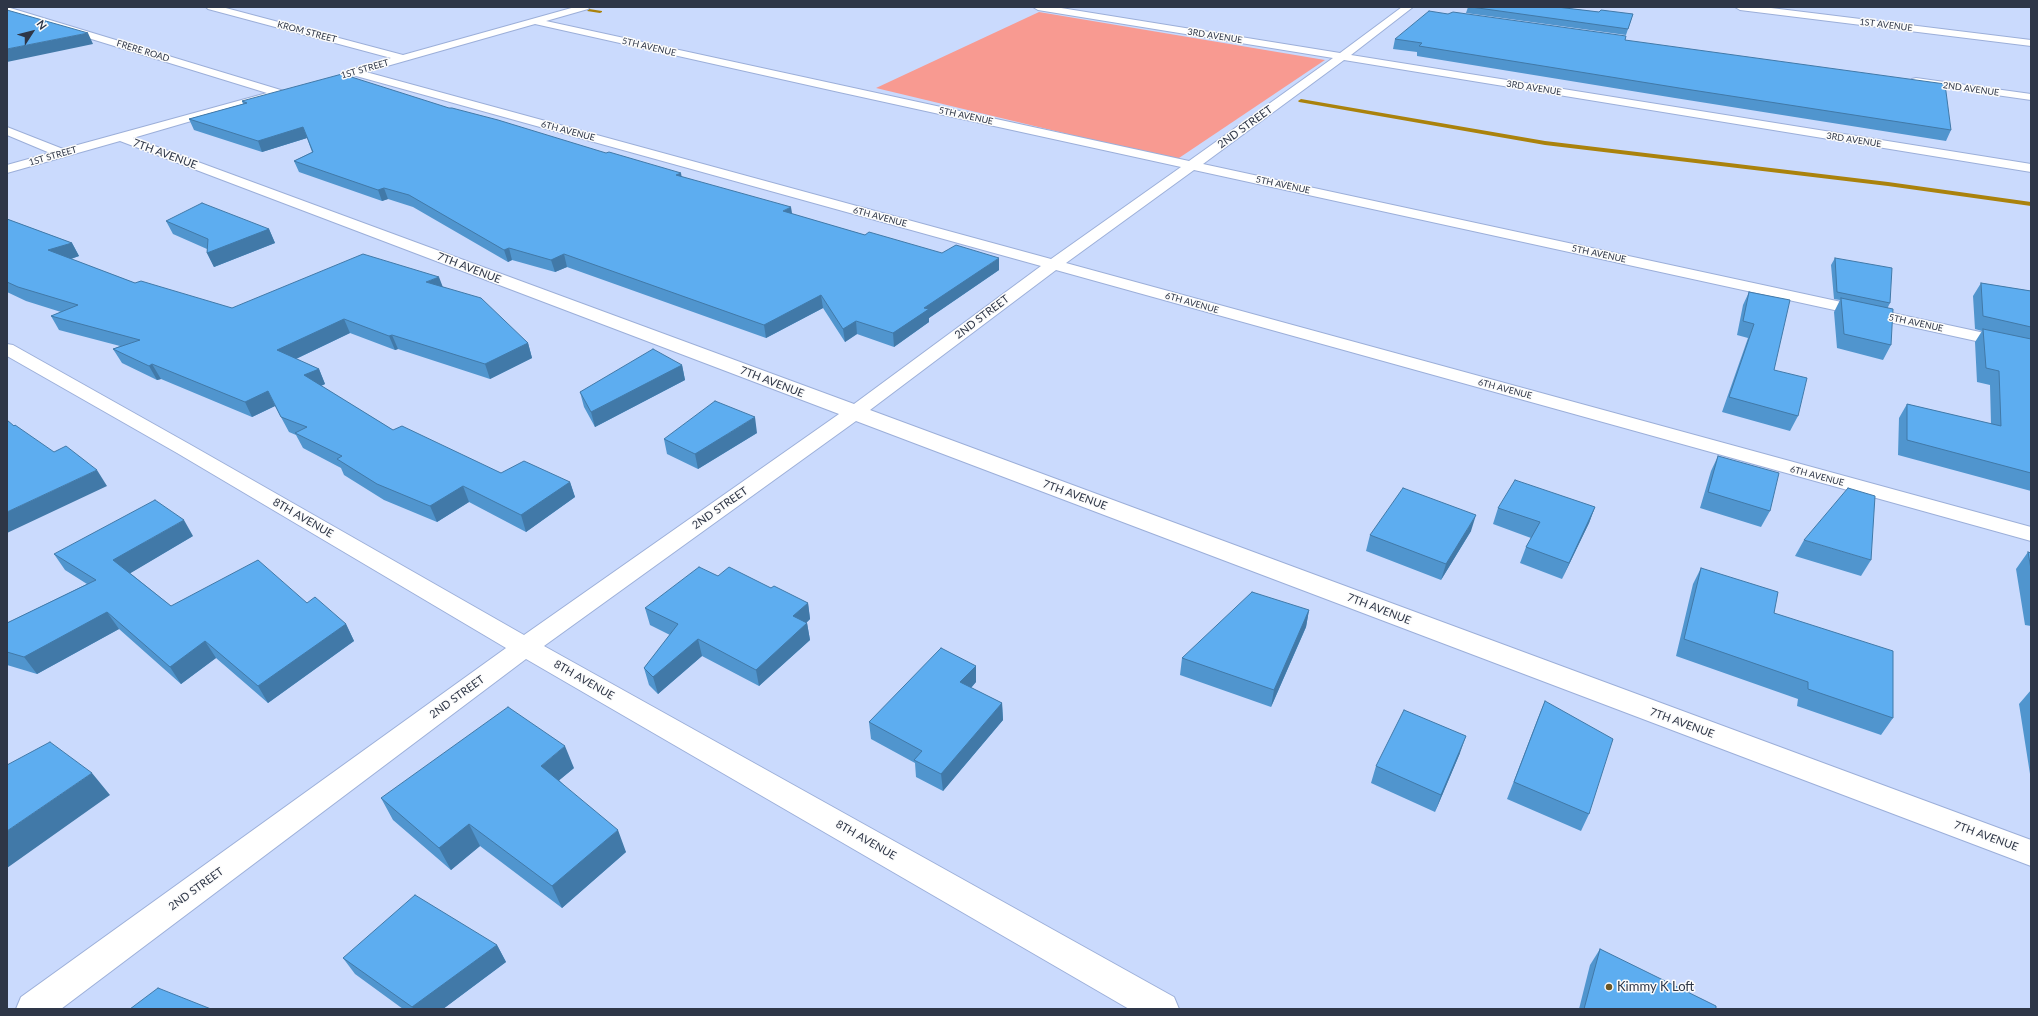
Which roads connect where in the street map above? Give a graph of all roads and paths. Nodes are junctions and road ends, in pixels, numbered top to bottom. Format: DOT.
graph roads {
  1 [pos="210,7"];
  2 [pos="585,7"];
  3 [pos="1038,7"];
  4 [pos="1388,7"];
  5 [pos="1740,7"];
  6 [pos="1406,8"];
  7 [pos="7,10"];
  8 [pos="1420,12"];
  9 [pos="534,21"];
  10 [pos="2031,43"];
  11 [pos="1340,56"];
  12 [pos="403,58"];
  13 [pos="346,74"];
  14 [pos="1906,80"];
  15 [pos="294,89"];
  16 [pos="280,93"];
  17 [pos="2031,97"];
  18 [pos="7,131"];
  19 [pos="120,137"];
  20 [pos="62,153"];
  21 [pos="1192,165"];
  22 [pos="2031,168"];
  23 [pos="7,169"];
  24 [pos="1054,264"];
  25 [pos="2031,348"];
  26 [pos="7,349"];
  27 [pos="854,413"];
  28 [pos="2031,534"];
  29 [pos="525,647"];
  30 [pos="2031,853"];
  31 [pos="33,1009"];
  32 [pos="1162,1009"];
  1 -- 12 [label="street, KROM STREET"];
  2 -- 9 [label="street, 1ST STREET"];
  3 -- 11 [label="street, 3RD AVENUE"];
  4 -- 6 [label="street"];
  5 -- 10 [label="street, 1ST AVENUE"];
  6 -- 8 [label="street"];
  6 -- 11 [label="street, 2ND STREET"];
  7 -- 16 [label="street, FRERE ROAD"];
  9 -- 12 [label="street, 1ST STREET"];
  9 -- 21 [label="street, 5TH AVENUE"];
  11 -- 21 [label="street, 2ND STREET"];
  11 -- 22 [label="street, 3RD AVENUE"];
  12 -- 13 [label="street, 1ST STREET"];
  13 -- 24 [label="street, 6TH AVENUE"];
  14 -- 17 [label="street, 2ND AVENUE"];
  15 -- 16 [label="street, 1ST STREET"];
  16 -- 19 [label="street, 1ST STREET"];
  18 -- 20 [label="street"];
  19 -- 20 [label="street, 1ST STREET"];
  19 -- 27 [label="street, 7TH AVENUE"];
  20 -- 23 [label="street, 1ST STREET"];
  21 -- 24 [label="street, 2ND STREET"];
  21 -- 25 [label="street, 5TH AVENUE"];
  24 -- 27 [label="street, 2ND STREET"];
  24 -- 28 [label="street, 6TH AVENUE"];
  26 -- 29 [label="street, 8TH AVENUE"];
  27 -- 29 [label="street, 2ND STREET"];
  27 -- 30 [label="street, 7TH AVENUE"];
  29 -- 31 [label="street, 2ND STREET"];
  29 -- 32 [label="street, 8TH AVENUE"];
}
